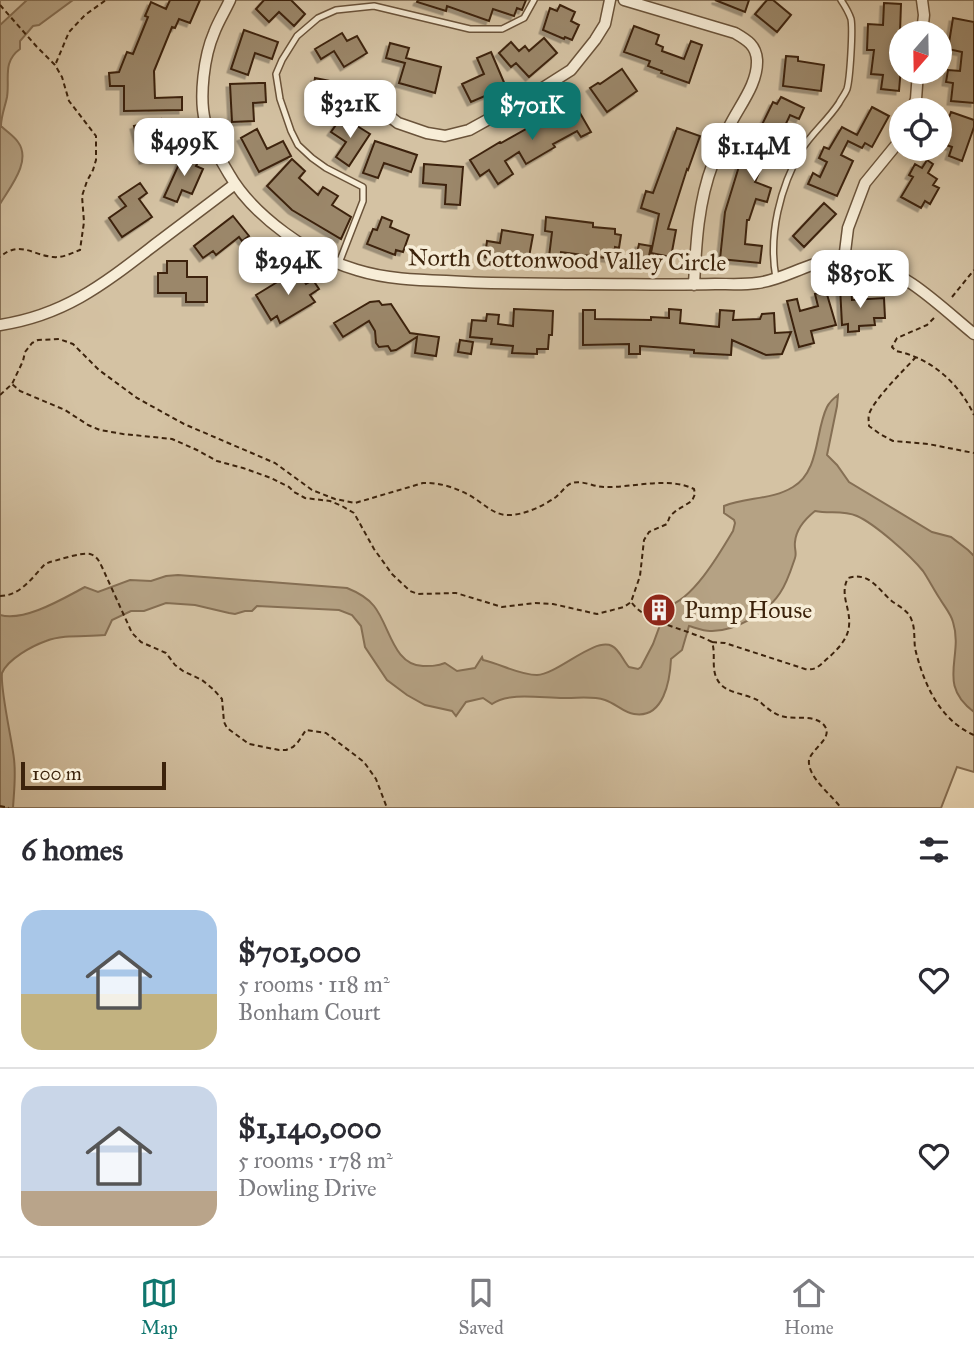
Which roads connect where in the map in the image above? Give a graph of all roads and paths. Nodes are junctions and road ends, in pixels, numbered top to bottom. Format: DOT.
graph roads {
  1 [pos="106,0"];
  2 [pos="230,0"];
  3 [pos="534,0"];
  4 [pos="611,0"];
  5 [pos="624,0"];
  6 [pos="841,0"];
  7 [pos="922,0"];
  8 [pos="0,5"];
  9 [pos="923,21"];
  10 [pos="55,66"];
  11 [pos="363,89"];
  12 [pos="889,154"];
  13 [pos="235,184"];
  14 [pos="0,257"];
  15 [pos="844,260"];
  16 [pos="339,263"];
  17 [pos="974,270"];
  18 [pos="776,278"];
  19 [pos="694,285"];
  20 [pos="953,297"];
  21 [pos="934,318"];
  22 [pos="0,325"];
  23 [pos="974,334"];
  24 [pos="916,357"];
  25 [pos="12,384"];
  26 [pos="0,395"];
  27 [pos="974,415"];
  28 [pos="974,453"];
  29 [pos="0,596"];
  30 [pos="631,602"];
  31 [pos="712,642"];
  32 [pos="974,735"];
  33 [pos="0,806"];
  34 [pos="9,808"];
  35 [pos="387,808"];
  36 [pos="841,808"];
  1 -- 10 [label="path"];
  2 -- 13 [label="street, North Cottonwood Valley Circle"];
  3 -- 16 [label="lane"];
  4 -- 11 [label="street"];
  5 -- 19 [label="street"];
  6 -- 18 [label="lane"];
  7 -- 9 [label="street"];
  8 -- 10 [label="path"];
  10 -- 14 [label="path"];
  12 -- 15 [label="street"];
  13 -- 16 [label="street, North Cottonwood Valley Circle"];
  13 -- 22 [label="street"];
  15 -- 18 [label="street, North Cottonwood Valley Circle"];
  15 -- 23 [label="street, North Cottonwood Valley Circle"];
  16 -- 19 [label="street, North Cottonwood Valley Circle"];
  17 -- 20 [label="path"];
  18 -- 19 [label="street, North Cottonwood Valley Circle"];
  21 -- 24 [label="path"];
  24 -- 27 [label="path"];
  24 -- 28 [label="path"];
  25 -- 26 [label="path"];
  25 -- 30 [label="path"];
  25 -- 30 [label="path"];
  29 -- 35 [label="path"];
  30 -- 31 [label="path"];
  31 -- 32 [label="path"];
  31 -- 36 [label="path"];
  33 -- 34 [label="path"];
}
